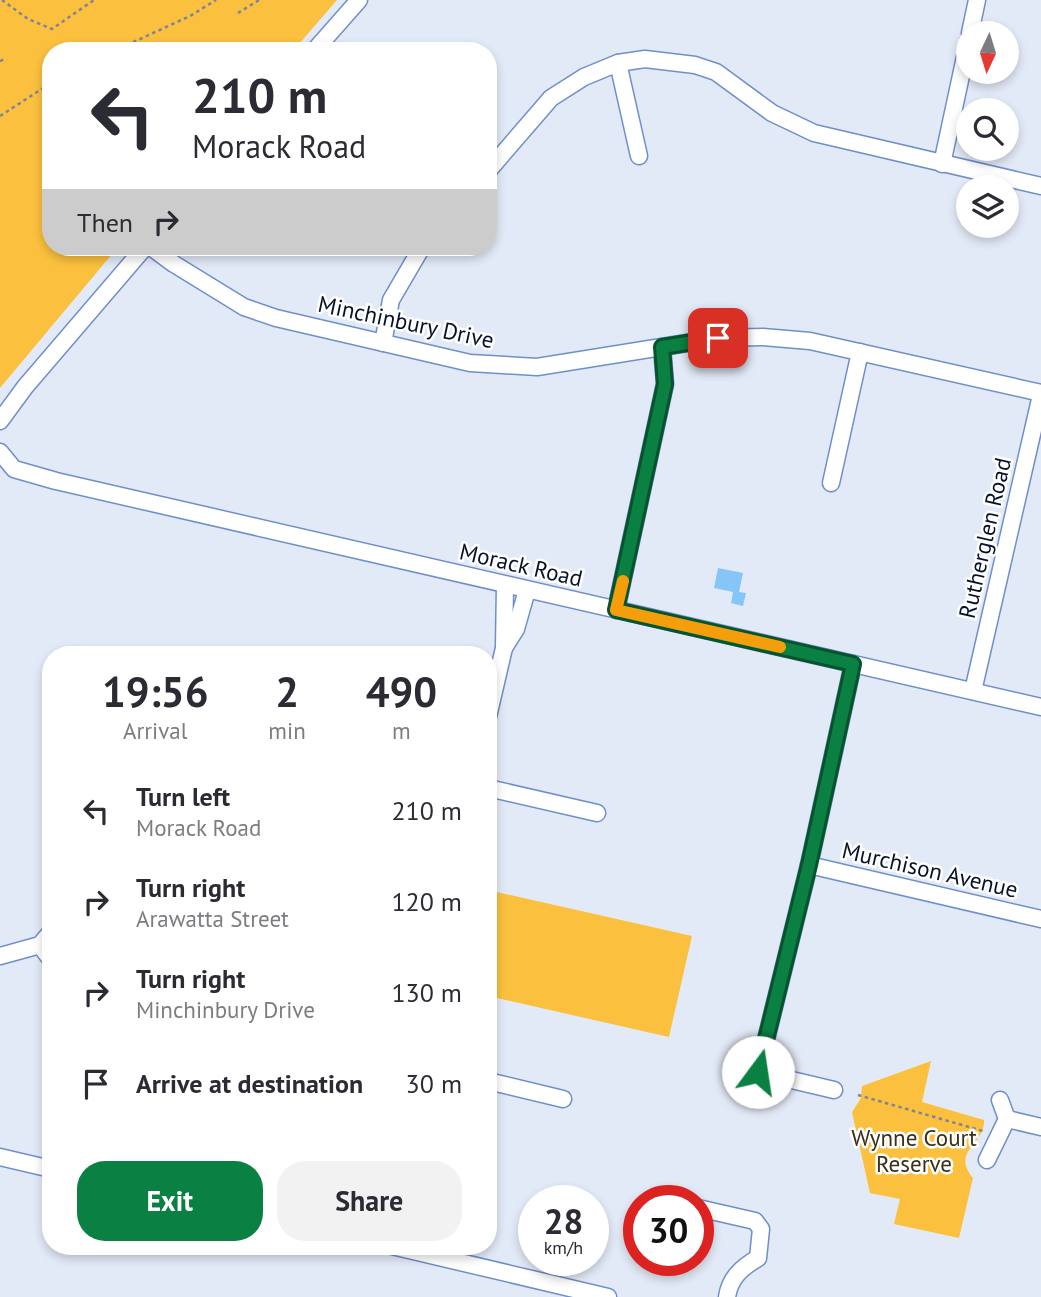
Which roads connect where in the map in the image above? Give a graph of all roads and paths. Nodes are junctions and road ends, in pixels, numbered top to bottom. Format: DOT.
graph roads {
  1 [pos="2,0"];
  2 [pos="94,0"];
  3 [pos="216,0"];
  4 [pos="259,0"];
  5 [pos="359,0"];
  6 [pos="977,0"];
  7 [pos="238,13"];
  8 [pos="973,21"];
  9 [pos="134,42"];
  10 [pos="322,42"];
  11 [pos="5,59"];
  12 [pos="0,61"];
  13 [pos="618,63"];
  14 [pos="959,84"];
  15 [pos="42,89"];
  16 [pos="0,116"];
  17 [pos="639,156"];
  18 [pos="497,161"];
  19 [pos="942,164"];
  20 [pos="1041,186"];
  21 [pos="137,256"];
  22 [pos="163,256"];
  23 [pos="417,256"];
  24 [pos="383,343"];
  25 [pos="662,347"];
  26 [pos="860,352"];
  27 [pos="1041,394"];
  28 [pos="0,421"];
  29 [pos="1,457"];
  30 [pos="831,483"];
  31 [pos="505,585"];
  32 [pos="527,590"];
  33 [pos="616,610"];
  34 [pos="504,648"];
  35 [pos="853,664"];
  36 [pos="497,678"];
  37 [pos="973,691"];
  38 [pos="1041,706"];
  39 [pos="497,790"];
  40 [pos="597,813"];
  41 [pos="809,865"];
  42 [pos="1041,919"];
  43 [pos="42,940"];
  44 [pos="0,956"];
  45 [pos="497,1083"];
  46 [pos="834,1090"];
  47 [pos="858,1095"];
  48 [pos="563,1098"];
  49 [pos="1000,1100"];
  50 [pos="1007,1119"];
  51 [pos="1041,1127"];
  52 [pos="983,1131"];
  53 [pos="0,1157"];
  54 [pos="987,1160"];
  55 [pos="42,1167"];
  56 [pos="714,1212"];
  57 [pos="423,1255"];
  58 [pos="541,1289"];
  59 [pos="608,1297"];
  60 [pos="727,1297"];
  1 -- 2 [label="path"];
  3 -- 9 [label="path"];
  4 -- 7 [label="path"];
  5 -- 10 [label="street"];
  6 -- 8 [label="street"];
  11 -- 12 [label="path"];
  13 -- 17 [label="street"];
  13 -- 18 [label="street"];
  13 -- 19 [label="street"];
  14 -- 19 [label="street"];
  15 -- 16 [label="path"];
  19 -- 20 [label="street"];
  21 -- 28 [label="street"];
  22 -- 24 [label="street, Minchinbury Drive"];
  23 -- 24 [label="street"];
  24 -- 25 [label="street, Minchinbury Drive"];
  25 -- 26 [label="street, Minchinbury Drive"];
  25 -- 33 [label="street"];
  26 -- 27 [label="street, Minchinbury Drive"];
  26 -- 30 [label="street"];
  27 -- 37 [label="street, Rutherglen Road"];
  29 -- 31 [label="street, Morack Road"];
  31 -- 32 [label="street, Morack Road"];
  31 -- 34 [label="street"];
  32 -- 33 [label="street, Morack Road"];
  32 -- 34 [label="street"];
  33 -- 35 [label="street, Morack Road"];
  34 -- 36 [label="street"];
  35 -- 37 [label="street, Morack Road"];
  35 -- 41 [label="street"];
  37 -- 38 [label="street, Morack Road"];
  39 -- 40 [label="street"];
  41 -- 42 [label="street, Murchison Avenue"];
  41 -- 46 [label="street"];
  43 -- 44 [label="street"];
  45 -- 48 [label="street"];
  47 -- 52 [label="path"];
  49 -- 50 [label="street"];
  50 -- 51 [label="street"];
  50 -- 54 [label="street"];
  53 -- 55 [label="street"];
  56 -- 60 [label="street"];
  57 -- 58 [label="street"];
  58 -- 59 [label="street"];
}
